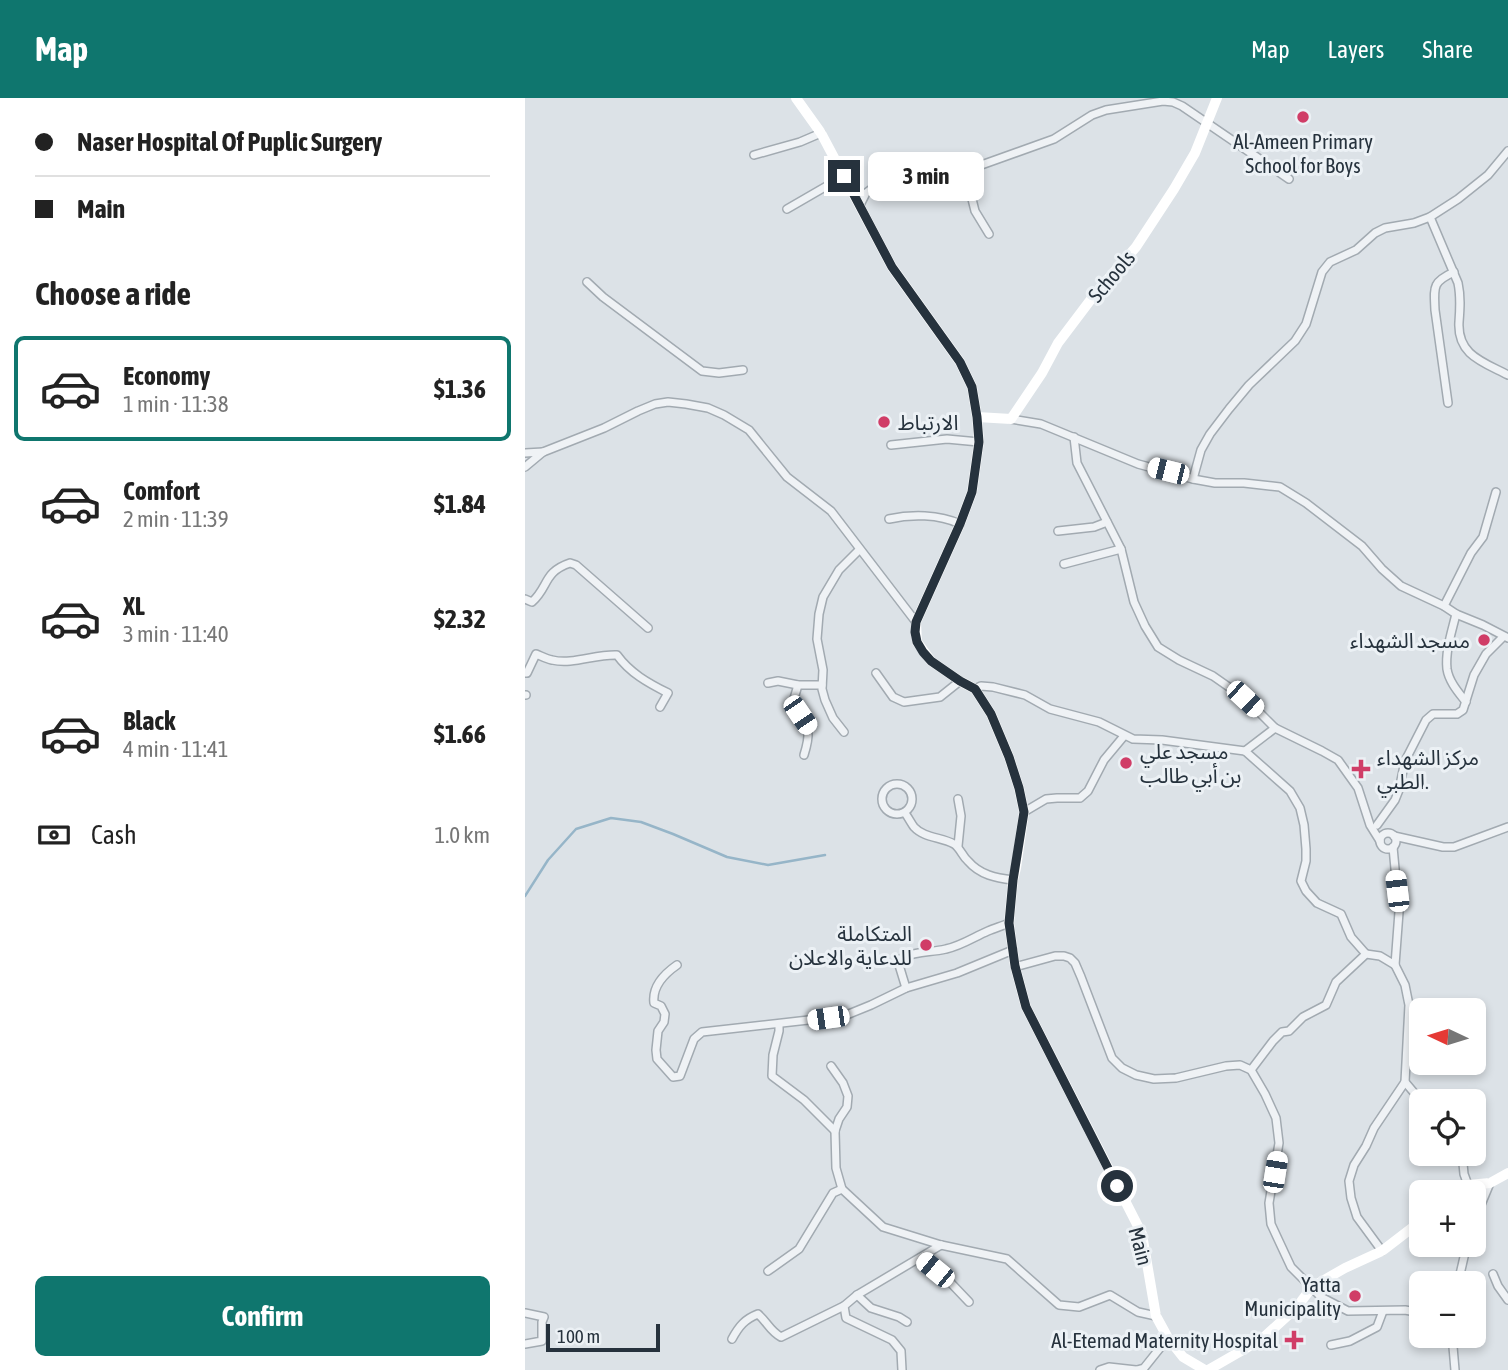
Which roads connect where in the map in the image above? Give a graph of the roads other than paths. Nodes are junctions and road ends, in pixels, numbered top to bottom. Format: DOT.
graph roads {
  1 [pos="796,98"];
  2 [pos="1217,98"];
  3 [pos="1208,123"];
  4 [pos="821,133"];
  5 [pos="1508,150"];
  6 [pos="754,155"];
  7 [pos="965,171"];
  8 [pos="844,176"];
  9 [pos="1289,179"];
  10 [pos="860,205"];
  11 [pos="787,209"];
  12 [pos="1430,217"];
  13 [pos="989,234"];
  14 [pos="1454,272"];
  15 [pos="587,282"];
  16 [pos="743,370"];
  17 [pos="1508,375"];
  18 [pos="1448,403"];
  19 [pos="977,417"];
  20 [pos="1011,419"];
  21 [pos="1075,437"];
  22 [pos="979,442"];
  23 [pos="891,446"];
  24 [pos="543,452"];
  25 [pos="525,453"];
  26 [pos="525,467"];
  27 [pos="1193,479"];
  28 [pos="1496,492"];
  29 [pos="889,519"];
  30 [pos="1107,522"];
  31 [pos="960,524"];
  32 [pos="1058,531"];
  33 [pos="1121,549"];
  34 [pos="859,550"];
  35 [pos="1064,564"];
  36 [pos="525,599"];
  37 [pos="1444,606"];
  38 [pos="1456,614"];
  39 [pos="916,622"];
  40 [pos="647,628"];
  41 [pos="1506,638"];
  42 [pos="525,673"];
  43 [pos="876,673"];
  44 [pos="960,681"];
  45 [pos="768,683"];
  46 [pos="798,685"];
  47 [pos="822,685"];
  48 [pos="975,689"];
  49 [pos="1467,702"];
  50 [pos="660,707"];
  51 [pos="1275,728"];
  52 [pos="845,732"];
  53 [pos="1125,736"];
  54 [pos="1245,751"];
  55 [pos="804,755"];
  56 [pos="958,799"];
  57 [pos="1364,804"];
  58 [pos="1024,812"];
  59 [pos="905,813"];
  60 [pos="1377,825"];
  61 [pos="1508,827"];
  62 [pos="1388,841"];
  63 [pos="958,846"];
  64 [pos="1013,880"];
  65 [pos="1009,923"];
  66 [pos="1013,950"];
  67 [pos="1366,954"];
  68 [pos="677,965"];
  69 [pos="1395,965"];
  70 [pos="1015,967"];
  71 [pos="906,988"];
  72 [pos="779,1024"];
  73 [pos="831,1066"];
  74 [pos="1251,1070"];
  75 [pos="1405,1082"];
  76 [pos="1411,1089"];
  77 [pos="835,1131"];
  78 [pos="1508,1173"];
  79 [pos="1490,1182"];
  80 [pos="1486,1183"];
  81 [pos="842,1189"];
  82 [pos="1486,1192"];
  83 [pos="1409,1230"];
  84 [pos="941,1245"];
  85 [pos="1382,1251"];
  86 [pos="920,1258"];
  87 [pos="768,1271"];
  88 [pos="1493,1274"];
  89 [pos="1312,1287"];
  90 [pos="857,1296"];
  91 [pos="1508,1300"];
  92 [pos="969,1301"];
  93 [pos="844,1306"];
  94 [pos="1384,1311"];
  95 [pos="1409,1311"];
  96 [pos="525,1313"];
  97 [pos="1156,1316"];
  98 [pos="907,1322"];
  99 [pos="1168,1338"];
  100 [pos="731,1339"];
  101 [pos="525,1344"];
  102 [pos="1331,1345"];
  103 [pos="1453,1348"];
  104 [pos="902,1370"];
  105 [pos="1100,1370"];
  106 [pos="1137,1370"];
  107 [pos="1207,1370"];
  108 [pos="1455,1370"];
  1 -- 4 [label="main road"];
  2 -- 3 [label="main road, Schools"];
  3 -- 7 [label="street"];
  3 -- 9 [label="street"];
  3 -- 20 [label="main road, Schools"];
  4 -- 6 [label="street"];
  4 -- 8 [label="main road"];
  5 -- 12 [label="street"];
  7 -- 10 [label="street"];
  7 -- 13 [label="street"];
  8 -- 10 [label="main road"];
  8 -- 11 [label="street"];
  10 -- 19 [label="main road"];
  12 -- 14 [label="street"];
  12 -- 27 [label="street"];
  14 -- 17 [label="street"];
  14 -- 18 [label="street"];
  15 -- 16 [label="street"];
  19 -- 20 [label="main road"];
  19 -- 22 [label="main road"];
  20 -- 21 [label="street"];
  21 -- 27 [label="street"];
  21 -- 30 [label="street"];
  22 -- 23 [label="street"];
  22 -- 31 [label="main road"];
  24 -- 25 [label="street"];
  24 -- 26 [label="street"];
  24 -- 34 [label="street"];
  27 -- 37 [label="street"];
  28 -- 37 [label="street"];
  29 -- 31 [label="street"];
  30 -- 32 [label="street"];
  30 -- 33 [label="street"];
  31 -- 39 [label="main road"];
  33 -- 35 [label="street"];
  33 -- 51 [label="street"];
  34 -- 39 [label="street"];
  34 -- 47 [label="street"];
  36 -- 40 [label="street"];
  37 -- 38 [label="street"];
  38 -- 41 [label="street"];
  38 -- 49 [label="street"];
  39 -- 44 [label="main road"];
  41 -- 49 [label="street"];
  42 -- 50 [label="street"];
  43 -- 44 [label="street"];
  44 -- 48 [label="main road"];
  45 -- 46 [label="street"];
  46 -- 47 [label="street"];
  46 -- 55 [label="street"];
  47 -- 52 [label="street"];
  48 -- 53 [label="street"];
  48 -- 58 [label="main road, Main"];
  49 -- 60 [label="street"];
  51 -- 54 [label="street"];
  51 -- 57 [label="street"];
  53 -- 54 [label="street"];
  53 -- 58 [label="street"];
  54 -- 67 [label="street"];
  56 -- 63 [label="street"];
  57 -- 60 [label="street"];
  57 -- 62 [label="street"];
  58 -- 64 [label="main road, Main"];
  59 -- 59 [label="street"];
  59 -- 63 [label="street"];
  60 -- 62 [label="street"];
  61 -- 62 [label="street"];
  62 -- 69 [label="street"];
  63 -- 64 [label="street"];
  64 -- 65 [label="main road, Main"];
  65 -- 66 [label="main road, Main"];
  65 -- 71 [label="street"];
  66 -- 70 [label="main road, Main"];
  66 -- 71 [label="street"];
  67 -- 69 [label="street"];
  67 -- 74 [label="street"];
  68 -- 72 [label="street"];
  69 -- 75 [label="street"];
  70 -- 74 [label="street"];
  70 -- 97 [label="main road, Main"];
  71 -- 72 [label="street"];
  72 -- 77 [label="street"];
  73 -- 77 [label="street"];
  74 -- 89 [label="street"];
  75 -- 76 [label="street"];
  75 -- 85 [label="street"];
  77 -- 81 [label="street"];
  78 -- 79 [label="main road"];
  79 -- 80 [label="main road"];
  79 -- 82 [label="street"];
  81 -- 84 [label="street"];
  81 -- 87 [label="street"];
  83 -- 85 [label="main road"];
  84 -- 86 [label="street"];
  84 -- 97 [label="street"];
  85 -- 89 [label="main road"];
  86 -- 90 [label="street"];
  86 -- 92 [label="street"];
  88 -- 91 [label="street"];
  89 -- 94 [label="street"];
  89 -- 107 [label="main road"];
  90 -- 93 [label="street"];
  90 -- 98 [label="street"];
  93 -- 100 [label="street"];
  93 -- 104 [label="street"];
  94 -- 95 [label="street"];
  94 -- 102 [label="street"];
  96 -- 101 [label="street"];
  97 -- 99 [label="main road, Main"];
  99 -- 106 [label="street"];
  99 -- 107 [label="main road, Main"];
  103 -- 108 [label="street"];
  105 -- 106 [label="street"];
}
